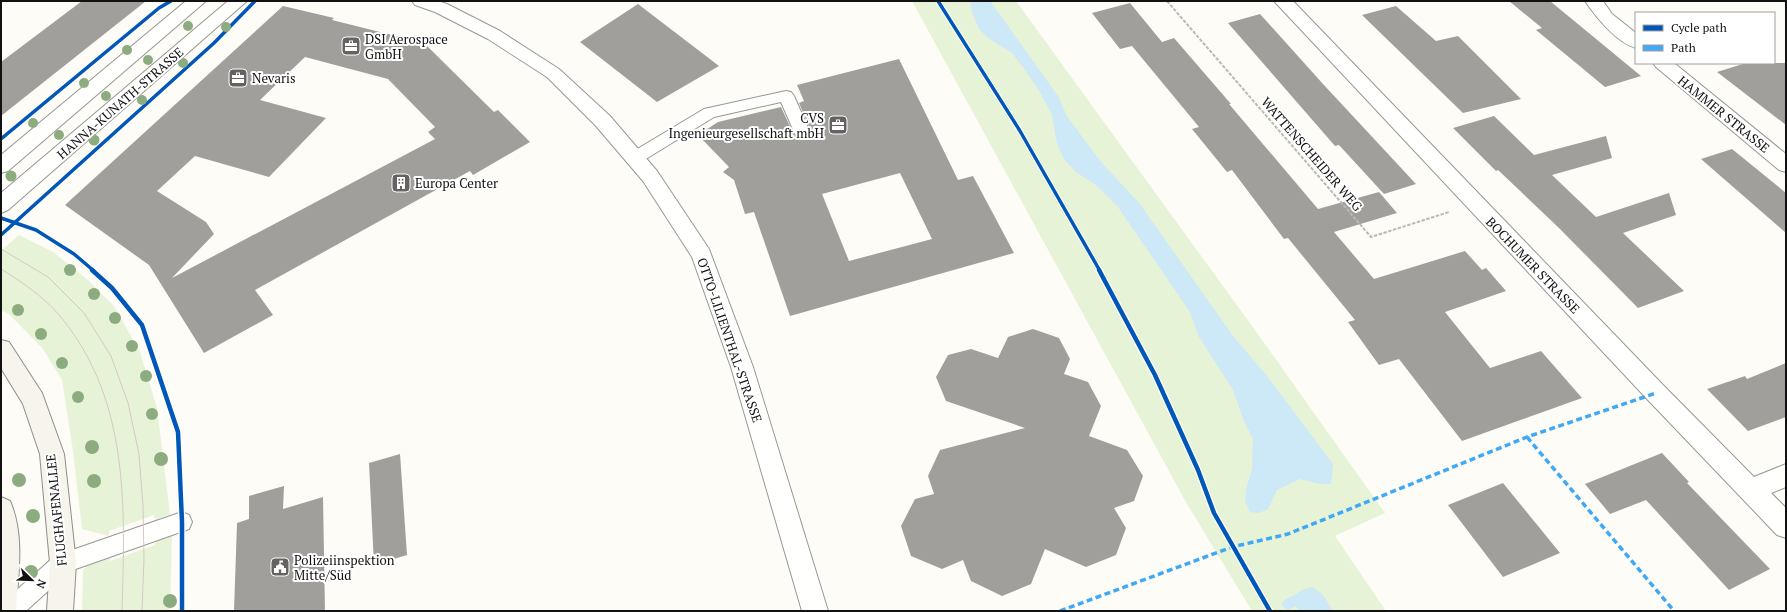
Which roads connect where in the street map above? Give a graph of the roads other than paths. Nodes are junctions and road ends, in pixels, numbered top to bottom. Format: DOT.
graph roads {
  1 [pos="198,1"];
  2 [pos="238,1"];
  3 [pos="421,1"];
  4 [pos="1283,1"];
  5 [pos="1594,1"];
  6 [pos="1635,41"];
  7 [pos="1663,64"];
  8 [pos="801,130"];
  9 [pos="635,158"];
  10 [pos="1786,165"];
  11 [pos="1,166"];
  12 [pos="1,205"];
  13 [pos="1,349"];
  14 [pos="1786,475"];
  15 [pos="1751,490"];
  16 [pos="1,509"];
  17 [pos="182,522"];
  18 [pos="1786,526"];
  19 [pos="63,563"];
  20 [pos="3,611"];
  21 [pos="10,611"];
  22 [pos="60,611"];
  23 [pos="815,611"];
  1 -- 11 [label="street, HANNA-KUNATH-STRASSE"];
  2 -- 12 [label="street, HANNA-KUNATH-STRASSE"];
  3 -- 9 [label="street, OTTO-LILIENTHAL-STRASSE"];
  4 -- 15 [label="street, BOCHUMER STRASSE"];
  5 -- 6 [label="street"];
  7 -- 10 [label="street, HAMMER STRASSE"];
  8 -- 9 [label="lane"];
  9 -- 23 [label="street, OTTO-LILIENTHAL-STRASSE"];
  13 -- 19 [label="main road, FLUGHAFENALLEE"];
  14 -- 15 [label="street"];
  15 -- 18 [label="street, BOCHUMER STRASSE"];
  16 -- 20 [label="main road"];
  17 -- 19 [label="lane"];
  19 -- 21 [label="lane"];
  19 -- 22 [label="main road, FLUGHAFENALLEE"];
}
